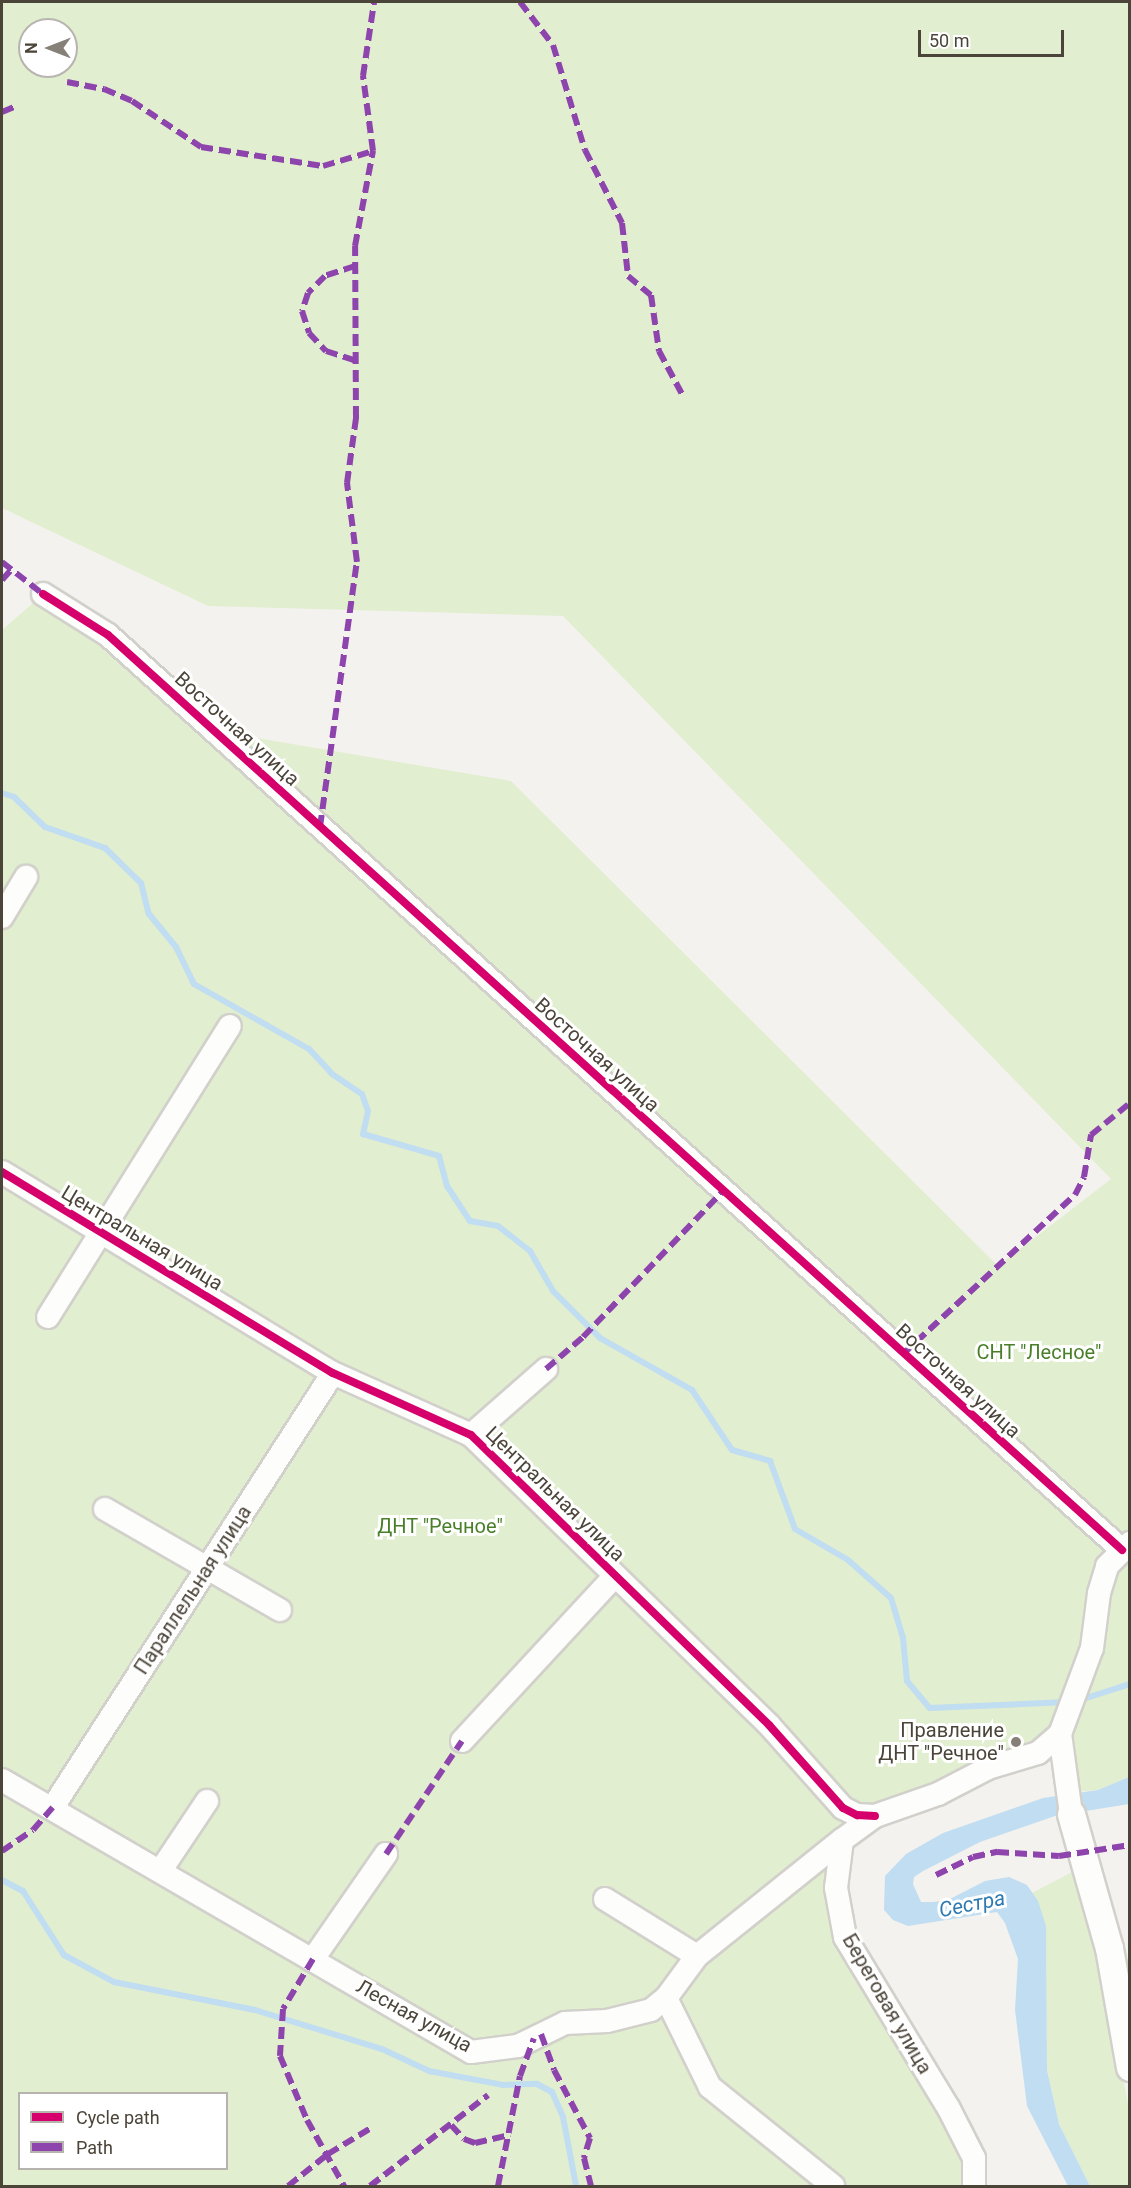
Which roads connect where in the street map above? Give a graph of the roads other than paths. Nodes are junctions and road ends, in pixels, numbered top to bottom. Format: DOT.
graph roads {
  1 [pos="44,594"];
  2 [pos="26,877"];
  3 [pos="2,917"];
  4 [pos="230,1026"];
  5 [pos="2,1172"];
  6 [pos="102,1233"];
  7 [pos="48,1317"];
  8 [pos="546,1369"];
  9 [pos="333,1373"];
  10 [pos="471,1435"];
  11 [pos="105,1509"];
  12 [pos="1126,1547"];
  13 [pos="206,1569"];
  14 [pos="615,1576"];
  15 [pos="280,1610"];
  16 [pos="1060,1734"];
  17 [pos="462,1741"];
  18 [pos="2,1780"];
  19 [pos="207,1801"];
  20 [pos="1068,1803"];
  21 [pos="52,1808"];
  22 [pos="875,1816"];
  23 [pos="842,1840"];
  24 [pos="386,1854"];
  25 [pos="161,1870"];
  26 [pos="605,1899"];
  27 [pos="697,1956"];
  28 [pos="313,1959"];
  29 [pos="666,1998"];
  30 [pos="1130,2067"];
  31 [pos="833,2187"];
  32 [pos="974,2187"];
  1 -- 12 [label="street, Восточная улица"];
  2 -- 3 [label="street"];
  4 -- 6 [label="street"];
  5 -- 6 [label="street, Центральная улица"];
  6 -- 7 [label="street"];
  6 -- 9 [label="street, Центральная улица"];
  8 -- 10 [label="street"];
  9 -- 10 [label="street, Центральная улица"];
  9 -- 13 [label="street, Параллельная улица"];
  10 -- 14 [label="street, Центральная улица"];
  11 -- 13 [label="street"];
  12 -- 16 [label="street"];
  13 -- 15 [label="street"];
  13 -- 21 [label="street, Параллельная улица"];
  14 -- 17 [label="street"];
  14 -- 22 [label="street, Центральная улица"];
  16 -- 20 [label="street"];
  16 -- 22 [label="street"];
  18 -- 21 [label="street, Лесная улица"];
  19 -- 25 [label="street"];
  20 -- 30 [label="street"];
  21 -- 25 [label="street, Лесная улица"];
  22 -- 23 [label="street"];
  23 -- 27 [label="street, Лесная улица"];
  23 -- 32 [label="street, Береговая улица"];
  24 -- 28 [label="street"];
  25 -- 28 [label="street, Лесная улица"];
  26 -- 27 [label="street"];
  27 -- 29 [label="street, Лесная улица"];
  28 -- 29 [label="street, Лесная улица"];
  29 -- 31 [label="street"];
}
